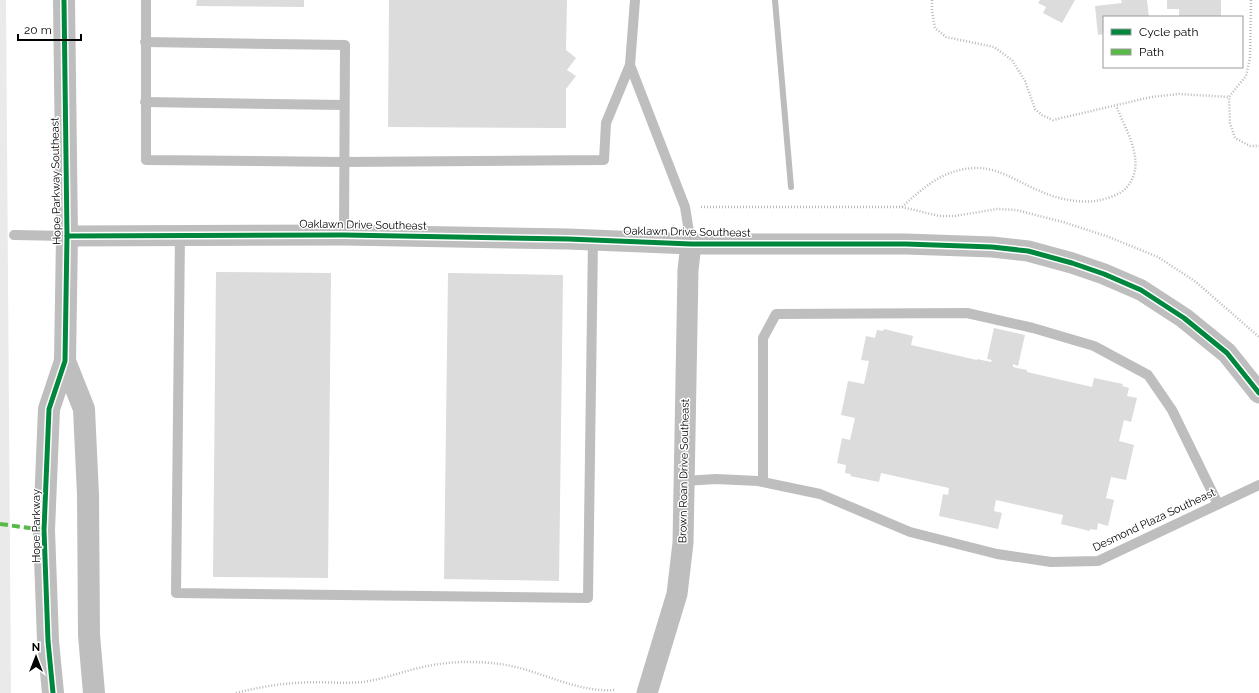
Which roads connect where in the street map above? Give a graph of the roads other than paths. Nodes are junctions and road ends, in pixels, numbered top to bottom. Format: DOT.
graph roads {
  1 [pos="64,0"];
  2 [pos="146,0"];
  3 [pos="635,0"];
  4 [pos="145,42"];
  5 [pos="630,65"];
  6 [pos="145,102"];
  7 [pos="344,105"];
  8 [pos="344,162"];
  9 [pos="180,235"];
  10 [pos="344,235"];
  11 [pos="14,236"];
  12 [pos="67,236"];
  13 [pos="593,240"];
  14 [pos="691,244"];
  15 [pos="65,361"];
  16 [pos="1259,393"];
  17 [pos="684,481"];
  18 [pos="764,482"];
  19 [pos="1259,485"];
  20 [pos="1218,504"];
  21 [pos="53,693"];
  22 [pos="94,693"];
  23 [pos="647,693"];
  1 -- 12 [label="street, Hope Parkway Southeast"];
  2 -- 4 [label="lane"];
  3 -- 5 [label="lane"];
  4 -- 6 [label="lane"];
  4 -- 7 [label="lane"];
  5 -- 8 [label="lane"];
  5 -- 14 [label="lane"];
  6 -- 7 [label="lane"];
  6 -- 8 [label="lane"];
  7 -- 8 [label="lane"];
  8 -- 10 [label="lane"];
  9 -- 10 [label="street, Oaklawn Drive Southeast"];
  9 -- 12 [label="street, Oaklawn Drive Southeast"];
  9 -- 13 [label="lane"];
  10 -- 13 [label="street, Oaklawn Drive Southeast"];
  11 -- 12 [label="lane"];
  12 -- 15 [label="street, Hope Parkway Southeast"];
  13 -- 14 [label="street, Oaklawn Drive Southeast"];
  14 -- 16 [label="street, Oaklawn Drive Southeast"];
  14 -- 17 [label="street, Brown Roan Drive Southeast"];
  15 -- 21 [label="street, Hope Parkway"];
  15 -- 22 [label="street"];
  17 -- 18 [label="lane, Desmond Plaza Southeast"];
  17 -- 23 [label="street, Brown Roan Drive Southeast"];
  18 -- 20 [label="lane, Desmond Plaza Southeast"];
  18 -- 20 [label="lane"];
  19 -- 20 [label="lane, Desmond Plaza Southeast"];
}
